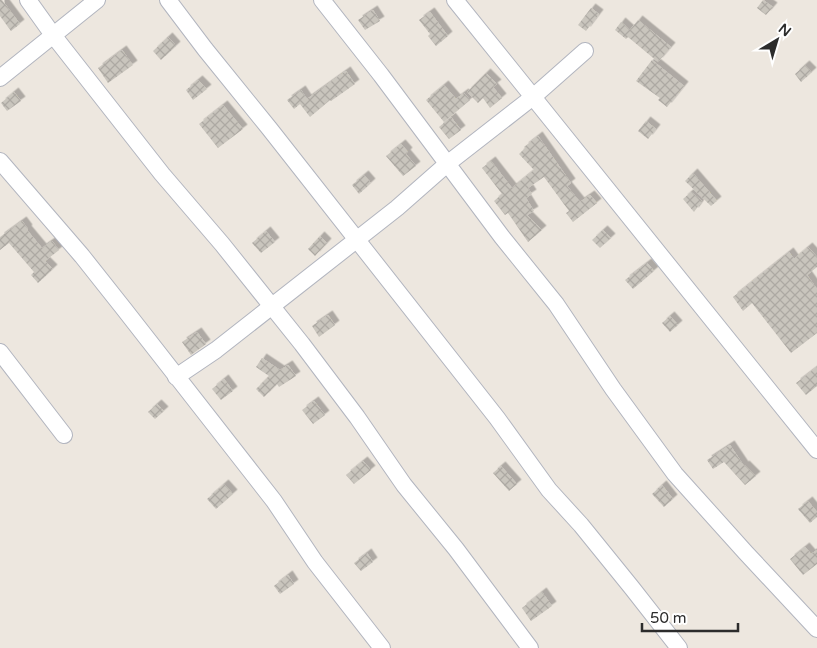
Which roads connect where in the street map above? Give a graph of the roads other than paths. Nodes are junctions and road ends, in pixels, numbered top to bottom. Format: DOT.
graph roads {
  1 [pos="28,0"];
  2 [pos="96,0"];
  3 [pos="168,0"];
  4 [pos="322,0"];
  5 [pos="455,0"];
  6 [pos="53,35"];
  7 [pos="585,51"];
  8 [pos="0,78"];
  9 [pos="533,97"];
  10 [pos="0,161"];
  11 [pos="447,164"];
  12 [pos="357,238"];
  13 [pos="272,307"];
  14 [pos="0,352"];
  15 [pos="176,377"];
  16 [pos="64,435"];
  17 [pos="817,450"];
  18 [pos="817,629"];
  19 [pos="382,648"];
  20 [pos="530,648"];
  21 [pos="678,648"];
  1 -- 6 [label="street"];
  2 -- 6 [label="street"];
  3 -- 12 [label="street"];
  4 -- 11 [label="street"];
  5 -- 9 [label="street"];
  6 -- 8 [label="street"];
  6 -- 13 [label="street"];
  7 -- 9 [label="street"];
  9 -- 11 [label="street"];
  9 -- 17 [label="street"];
  10 -- 15 [label="street"];
  11 -- 12 [label="street"];
  11 -- 18 [label="street"];
  12 -- 13 [label="street"];
  12 -- 21 [label="street"];
  13 -- 15 [label="street"];
  13 -- 20 [label="street"];
  14 -- 16 [label="street"];
  15 -- 19 [label="street"];
}
